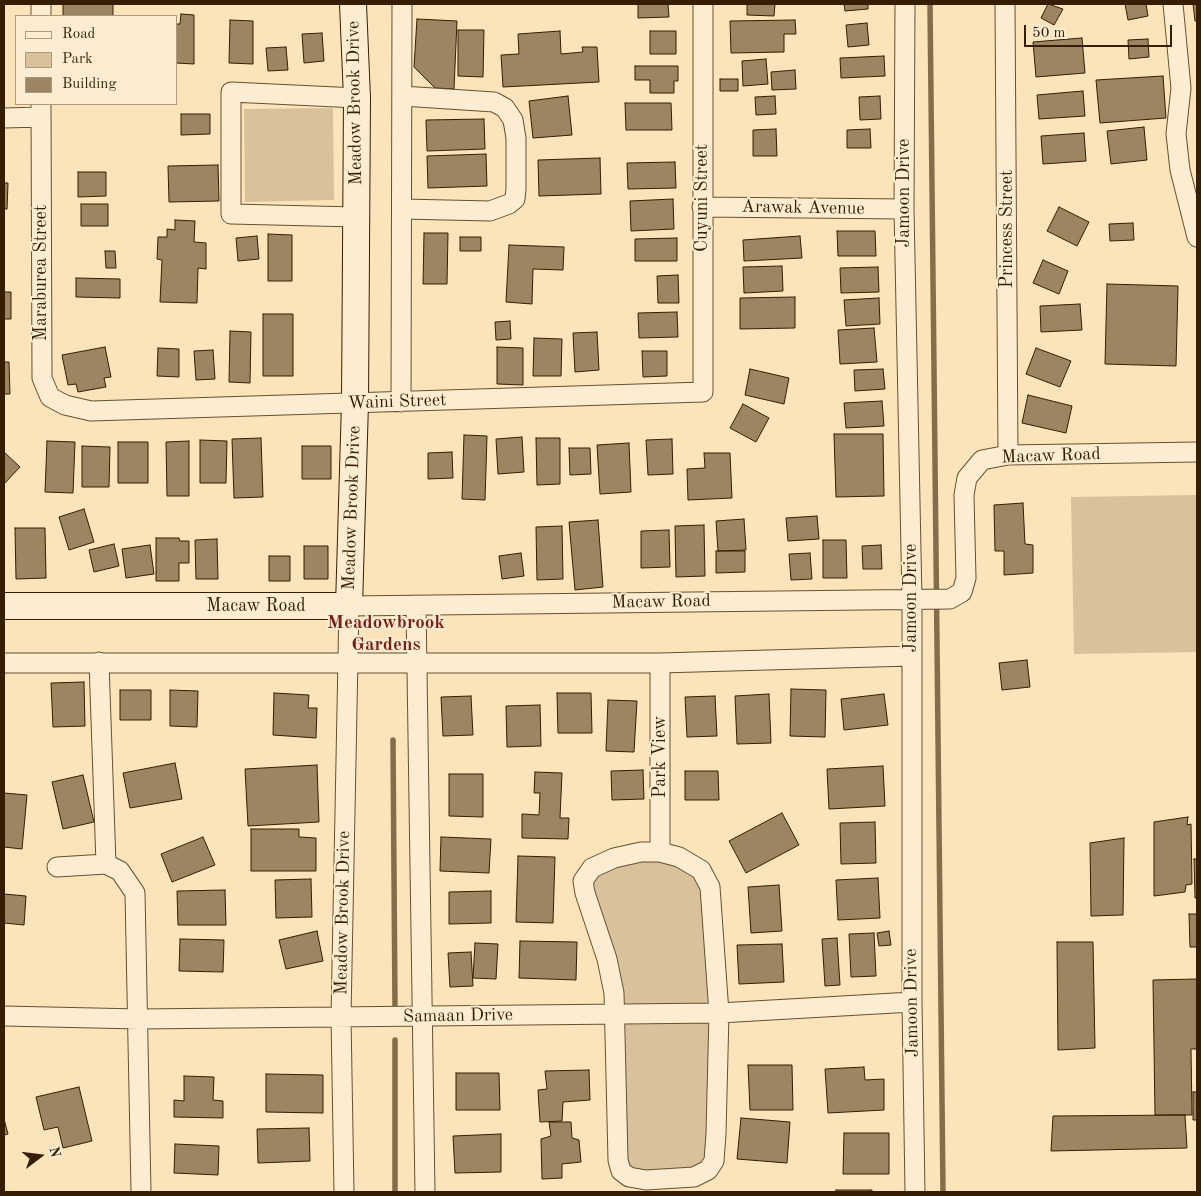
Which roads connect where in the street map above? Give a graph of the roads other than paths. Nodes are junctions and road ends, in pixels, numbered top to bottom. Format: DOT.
graph roads {
  1 [pos="353,4"];
  2 [pos="402,4"];
  3 [pos="703,4"];
  4 [pos="905,4"];
  5 [pos="1005,4"];
  6 [pos="1173,4"];
  7 [pos="1189,88"];
  8 [pos="402,96"];
  9 [pos="358,98"];
  10 [pos="41,110"];
  11 [pos="4,118"];
  12 [pos="702,207"];
  13 [pos="402,209"];
  14 [pos="904,209"];
  15 [pos="356,217"];
  16 [pos="1197,237"];
  17 [pos="703,392"];
  18 [pos="401,402"];
  19 [pos="355,403"];
  20 [pos="91,411"];
  21 [pos="1197,452"];
  22 [pos="1008,455"];
  23 [pos="920,600"];
  24 [pos="416,605"];
  25 [pos="4,606"];
  26 [pos="349,606"];
  27 [pos="911,656"];
  28 [pos="99,662"];
  29 [pos="4,663"];
  30 [pos="348,663"];
  31 [pos="660,663"];
  32 [pos="416,664"];
  33 [pos="660,852"];
  34 [pos="106,864"];
  35 [pos="57,867"];
  36 [pos="912,1002"];
  37 [pos="719,1012"];
  38 [pos="614,1014"];
  39 [pos="4,1016"];
  40 [pos="422,1016"];
  41 [pos="341,1018"];
  42 [pos="139,1019"];
  43 [pos="141,1192"];
  44 [pos="344,1192"];
  45 [pos="425,1192"];
  46 [pos="915,1192"];
  1 -- 9 [label="street, Meadow Brook Drive"];
  2 -- 8 [label="street"];
  3 -- 12 [label="street, Cuyuni Street"];
  4 -- 14 [label="street, Jamoon Drive"];
  5 -- 22 [label="street, Princess Street"];
  6 -- 7 [label="street"];
  7 -- 16 [label="street"];
  8 -- 13 [label="street"];
  8 -- 13 [label="street"];
  9 -- 15 [label="street, Meadow Brook Drive"];
  9 -- 15 [label="street"];
  10 -- 11 [label="street"];
  10 -- 20 [label="street, Maraburea Street"];
  12 -- 14 [label="street, Arawak Avenue"];
  12 -- 17 [label="street, Cuyuni Street"];
  13 -- 18 [label="street"];
  14 -- 23 [label="street, Jamoon Drive"];
  15 -- 19 [label="street, Meadow Brook Drive"];
  17 -- 18 [label="street, Waini Street"];
  18 -- 19 [label="street, Waini Street"];
  19 -- 20 [label="street, Waini Street"];
  19 -- 26 [label="street, Meadow Brook Drive"];
  21 -- 22 [label="street, Macaw Road"];
  22 -- 23 [label="street, Macaw Road"];
  23 -- 24 [label="street, Macaw Road"];
  23 -- 27 [label="street, Jamoon Drive"];
  24 -- 26 [label="street, Macaw Road"];
  24 -- 32 [label="street"];
  25 -- 26 [label="street, Macaw Road"];
  26 -- 30 [label="street, Meadow Brook Drive"];
  27 -- 31 [label="street"];
  27 -- 36 [label="street, Jamoon Drive"];
  28 -- 29 [label="street"];
  28 -- 30 [label="street"];
  28 -- 34 [label="street"];
  30 -- 32 [label="street"];
  30 -- 41 [label="street, Meadow Brook Drive"];
  31 -- 32 [label="street"];
  31 -- 33 [label="street, Park View"];
  32 -- 40 [label="street"];
  33 -- 37 [label="street"];
  33 -- 38 [label="street"];
  34 -- 35 [label="street"];
  34 -- 42 [label="street"];
  36 -- 37 [label="street, Samaan Drive"];
  36 -- 46 [label="street, Jamoon Drive"];
  37 -- 38 [label="street, Samaan Drive"];
  37 -- 38 [label="street"];
  38 -- 40 [label="street, Samaan Drive"];
  39 -- 42 [label="street, Samaan Drive"];
  40 -- 41 [label="street, Samaan Drive"];
  40 -- 45 [label="street"];
  41 -- 42 [label="street, Samaan Drive"];
  41 -- 44 [label="street, Meadow Brook Drive"];
  42 -- 43 [label="street"];
}
